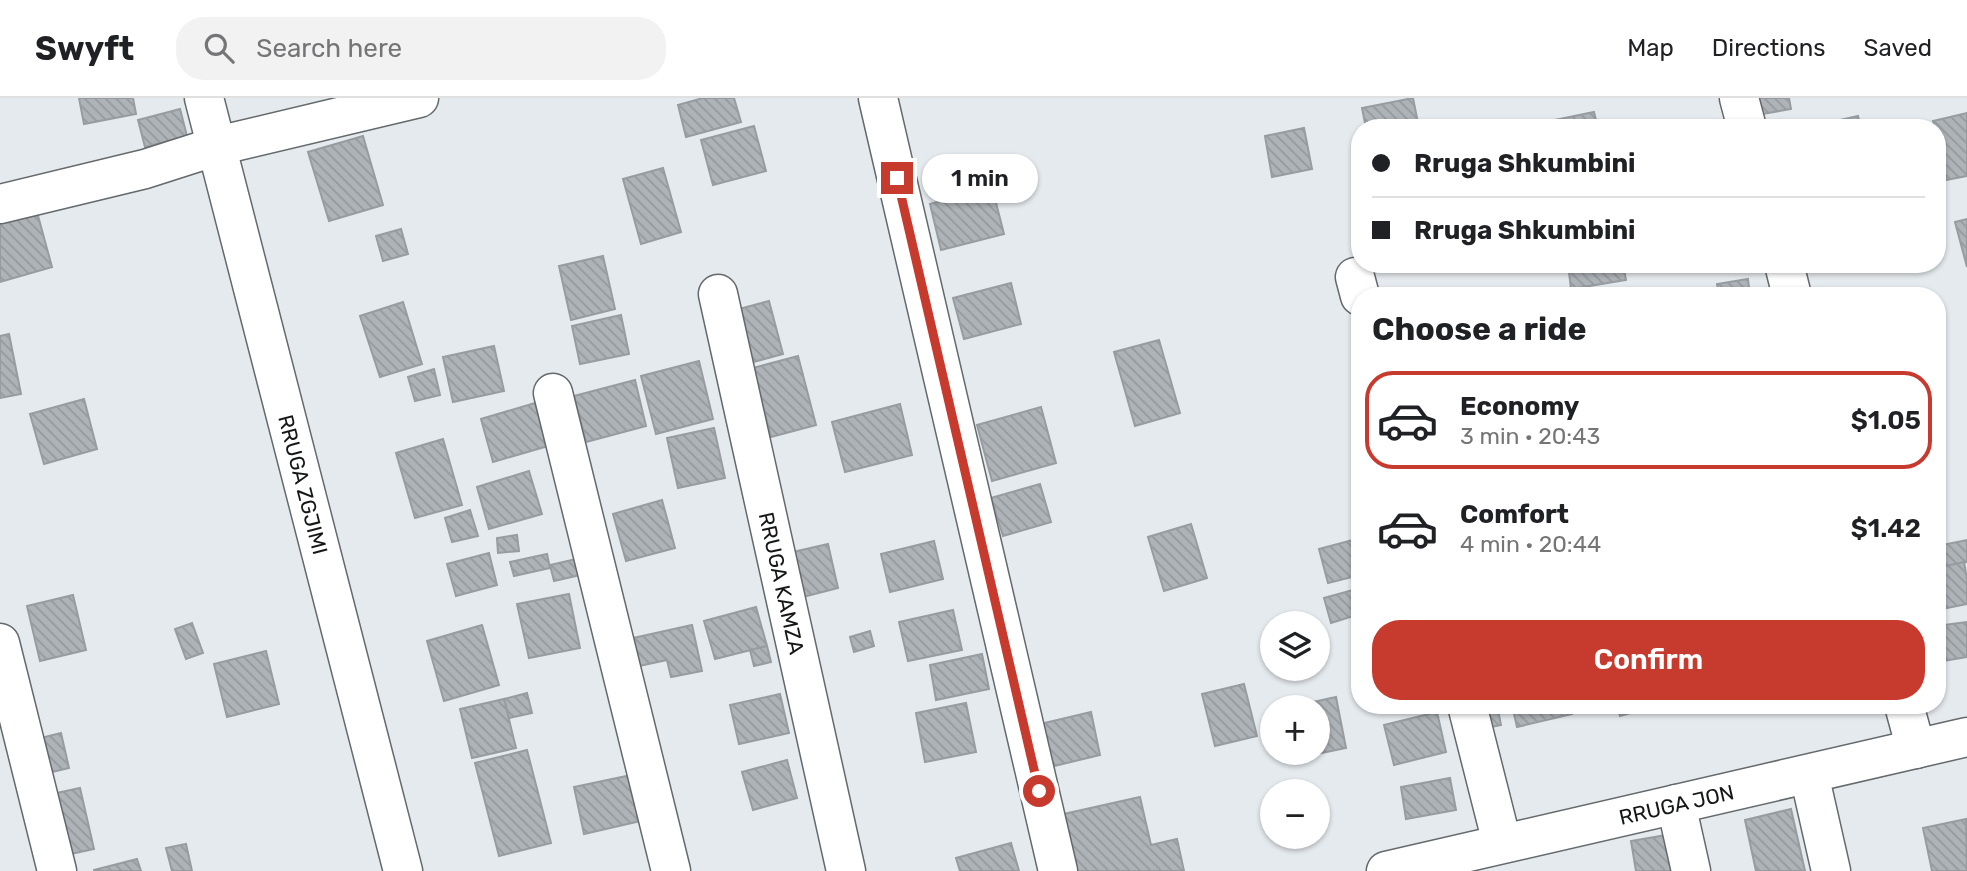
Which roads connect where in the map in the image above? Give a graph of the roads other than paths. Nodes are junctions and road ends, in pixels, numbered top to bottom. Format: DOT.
graph roads {
  1 [pos="204,98"];
  2 [pos="419,98"];
  3 [pos="878,98"];
  4 [pos="1739,98"];
  5 [pos="1745,119"];
  6 [pos="217,146"];
  7 [pos="0,204"];
  8 [pos="718,293"];
  9 [pos="553,393"];
  10 [pos="0,643"];
  11 [pos="1468,714"];
  12 [pos="1906,714"];
  13 [pos="1967,737"];
  14 [pos="1916,749"];
  15 [pos="1809,774"];
  16 [pos="1676,804"];
  17 [pos="1502,844"];
  18 [pos="1441,865"];
  19 [pos="57,871"];
  20 [pos="403,871"];
  21 [pos="671,871"];
  22 [pos="846,871"];
  23 [pos="1058,871"];
  24 [pos="1386,871"];
  25 [pos="1690,871"];
  26 [pos="1831,871"];
  1 -- 6 [label="street, RRUGA ZGJIMI"];
  2 -- 6 [label="street"];
  3 -- 23 [label="street"];
  4 -- 5 [label="street"];
  6 -- 7 [label="street"];
  6 -- 20 [label="street, RRUGA ZGJIMI"];
  8 -- 22 [label="street, RRUGA KAMZA"];
  9 -- 21 [label="street"];
  10 -- 19 [label="street"];
  11 -- 17 [label="street"];
  12 -- 14 [label="street"];
  13 -- 14 [label="street, RRUGA JON"];
  14 -- 15 [label="street, RRUGA JON"];
  15 -- 16 [label="street, RRUGA JON"];
  15 -- 26 [label="street"];
  16 -- 17 [label="street, RRUGA JON"];
  16 -- 25 [label="street"];
  17 -- 18 [label="street, RRUGA JON"];
  18 -- 24 [label="street, RRUGA JON"];
}
